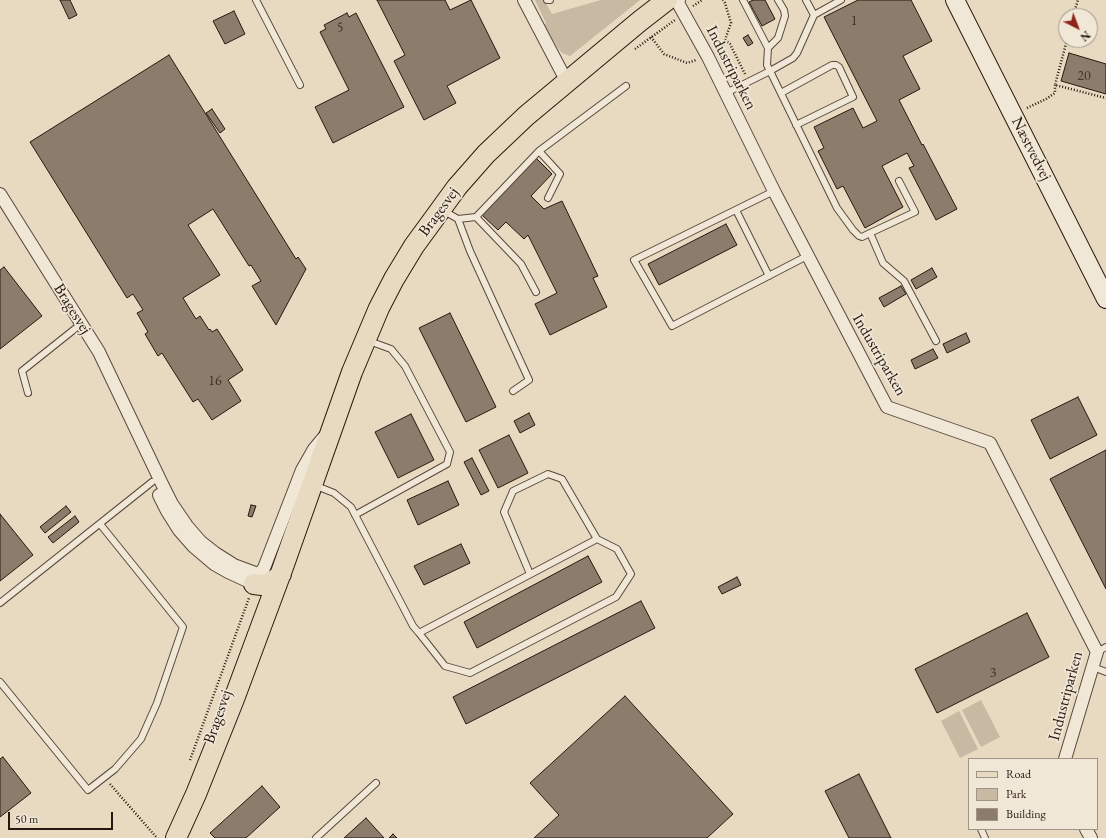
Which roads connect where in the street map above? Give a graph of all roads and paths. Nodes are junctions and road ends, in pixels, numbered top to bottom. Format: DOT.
graph roads {
  1 [pos="256,0"];
  2 [pos="524,0"];
  3 [pos="546,0"];
  4 [pos="550,0"];
  5 [pos="702,0"];
  6 [pos="743,0"];
  7 [pos="778,0"];
  8 [pos="806,0"];
  9 [pos="841,0"];
  10 [pos="955,0"];
  11 [pos="676,3"];
  12 [pos="814,15"];
  13 [pos="725,40"];
  14 [pos="768,48"];
  15 [pos="1065,48"];
  16 [pos="634,50"];
  17 [pos="770,71"];
  18 [pos="748,81"];
  19 [pos="567,82"];
  20 [pos="300,85"];
  21 [pos="1056,85"];
  22 [pos="626,86"];
  23 [pos="726,93"];
  24 [pos="781,93"];
  25 [pos="1106,98"];
  26 [pos="1013,115"];
  27 [pos="796,125"];
  28 [pos="539,151"];
  29 [pos="899,181"];
  30 [pos="774,191"];
  31 [pos="0,194"];
  32 [pos="548,198"];
  33 [pos="441,209"];
  34 [pos="736,210"];
  35 [pos="476,217"];
  36 [pos="458,219"];
  37 [pos="870,233"];
  38 [pos="807,256"];
  39 [pos="769,276"];
  40 [pos="536,292"];
  41 [pos="1106,298"];
  42 [pos="81,324"];
  43 [pos="366,340"];
  44 [pos="936,341"];
  45 [pos="352,372"];
  46 [pos="513,391"];
  47 [pos="28,393"];
  48 [pos="135,428"];
  49 [pos="152,482"];
  50 [pos="313,484"];
  51 [pos="355,515"];
  52 [pos="100,524"];
  53 [pos="597,539"];
  54 [pos="530,574"];
  55 [pos="266,582"];
  56 [pos="0,603"];
  57 [pos="419,633"];
  58 [pos="1102,650"];
  59 [pos="1093,667"];
  60 [pos="1106,672"];
  61 [pos="0,682"];
  62 [pos="1065,758"];
  63 [pos="189,763"];
  64 [pos="104,778"];
  65 [pos="376,783"];
  66 [pos="172,836"];
  67 [pos="157,838"];
  68 [pos="316,838"];
  1 -- 20 [label="lane"];
  2 -- 19 [label="street"];
  3 -- 4 [label="lane"];
  5 -- 11 [label="path"];
  6 -- 14 [label="lane"];
  7 -- 14 [label="lane"];
  8 -- 12 [label="lane"];
  9 -- 12 [label="lane"];
  10 -- 26 [label="main road, Næstvedvej"];
  11 -- 16 [label="path"];
  11 -- 19 [label="main road, Bragesvej"];
  11 -- 23 [label="street, Industriparken"];
  12 -- 17 [label="lane"];
  13 -- 18 [label="path"];
  14 -- 17 [label="lane"];
  15 -- 21 [label="path"];
  17 -- 18 [label="lane"];
  17 -- 24 [label="lane"];
  18 -- 23 [label="lane"];
  19 -- 33 [label="main road, Bragesvej"];
  21 -- 25 [label="path"];
  21 -- 26 [label="path"];
  22 -- 28 [label="lane"];
  23 -- 30 [label="street, Industriparken"];
  24 -- 27 [label="lane"];
  24 -- 27 [label="lane"];
  26 -- 41 [label="main road, Næstvedvej"];
  27 -- 37 [label="lane"];
  28 -- 32 [label="lane"];
  28 -- 35 [label="lane"];
  29 -- 37 [label="lane"];
  30 -- 34 [label="lane"];
  30 -- 38 [label="street, Industriparken"];
  31 -- 42 [label="street, Bragesvej"];
  33 -- 36 [label="lane"];
  33 -- 43 [label="main road, Bragesvej"];
  34 -- 39 [label="lane"];
  34 -- 39 [label="lane"];
  35 -- 36 [label="lane"];
  35 -- 40 [label="lane"];
  36 -- 46 [label="lane"];
  37 -- 44 [label="lane"];
  38 -- 39 [label="lane"];
  38 -- 58 [label="street, Industriparken"];
  42 -- 47 [label="lane"];
  42 -- 48 [label="street, Bragesvej"];
  43 -- 45 [label="main road, Bragesvej"];
  43 -- 51 [label="lane"];
  45 -- 50 [label="main road, Bragesvej"];
  45 -- 55 [label="main road, Bragesvej"];
  48 -- 49 [label="street, Bragesvej"];
  48 -- 55 [label="street, Bragesvej"];
  49 -- 52 [label="lane"];
  49 -- 55 [label="street, Bragesvej"];
  50 -- 51 [label="lane"];
  50 -- 55 [label="main road, Bragesvej"];
  51 -- 57 [label="lane"];
  52 -- 56 [label="lane"];
  52 -- 64 [label="lane"];
  53 -- 54 [label="lane"];
  53 -- 54 [label="lane"];
  53 -- 57 [label="lane"];
  54 -- 57 [label="lane"];
  55 -- 63 [label="path"];
  55 -- 66 [label="main road, Bragesvej"];
  55 -- 66 [label="main road, Bragesvej"];
  58 -- 59 [label="street, Industriparken"];
  59 -- 60 [label="lane"];
  59 -- 62 [label="street, Industriparken"];
  61 -- 64 [label="lane"];
  64 -- 67 [label="path"];
  65 -- 68 [label="lane"];
  66 -- 67 [label="path"];
}
